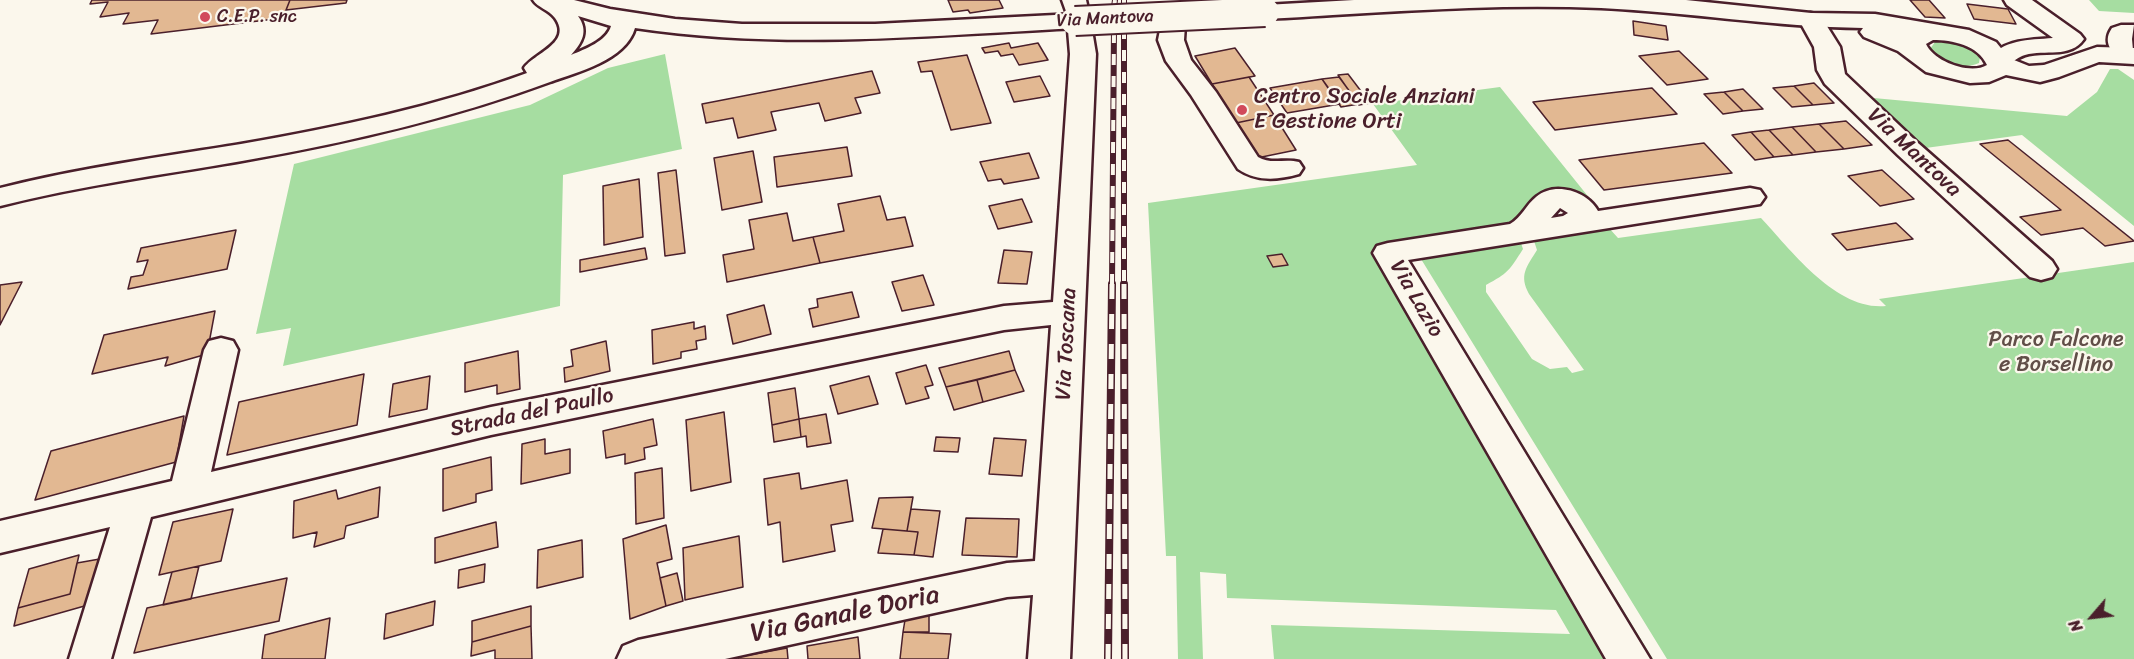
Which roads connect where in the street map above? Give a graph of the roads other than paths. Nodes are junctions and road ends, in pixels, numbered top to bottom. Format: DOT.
graph roads {
  1 [pos="2016,0"];
  2 [pos="548,1"];
  3 [pos="1672,3"];
  4 [pos="1170,10"];
  5 [pos="1077,13"];
  6 [pos="613,17"];
  7 [pos="1815,20"];
  8 [pos="725,30"];
  9 [pos="1952,34"];
  10 [pos="2053,36"];
  11 [pos="2131,48"];
  12 [pos="1916,52"];
  13 [pos="584,59"];
  14 [pos="2085,59"];
  15 [pos="2000,62"];
  16 [pos="1964,75"];
  17 [pos="493,93"];
  18 [pos="1289,168"];
  19 [pos="52,184"];
  20 [pos="0,185"];
  21 [pos="0,197"];
  22 [pos="1749,197"];
  23 [pos="2041,270"];
  24 [pos="1068,315"];
  25 [pos="221,350"];
  26 [pos="188,492"];
  27 [pos="135,505"];
  28 [pos="0,537"];
  29 [pos="1054,576"];
  30 [pos="90,659"];
  31 [pos="638,659"];
  32 [pos="1049,659"];
  33 [pos="1629,659"];
  1 -- 10 [label="street"];
  2 -- 6 [label="street, Via Mantova"];
  2 -- 17 [label="street"];
  3 -- 7 [label="street, Via Mantova"];
  3 -- 8 [label="street, Via Mantova, bridge"];
  4 -- 18 [label="street"];
  5 -- 24 [label="street, Via Toscana"];
  6 -- 8 [label="street, Via Mantova"];
  6 -- 13 [label="street"];
  7 -- 9 [label="street, Via Mantova"];
  7 -- 12 [label="street, Via Mantova"];
  7 -- 23 [label="street, Via Mantova"];
  8 -- 13 [label="street"];
  9 -- 10 [label="street"];
  9 -- 12 [label="street"];
  9 -- 15 [label="street, Via Mantova"];
  10 -- 11 [label="street"];
  10 -- 15 [label="street"];
  11 -- 14 [label="street, Via Mantova"];
  12 -- 16 [label="street, Via Mantova"];
  13 -- 17 [label="street"];
  14 -- 15 [label="street, Via Mantova"];
  14 -- 16 [label="street, Via Mantova"];
  15 -- 16 [label="street, Via Mantova"];
  17 -- 19 [label="street"];
  19 -- 20 [label="street"];
  19 -- 21 [label="street"];
  22 -- 33 [label="street, Via Lazio"];
  24 -- 26 [label="street, Strada del Paullo"];
  24 -- 29 [label="street, Via Toscana"];
  25 -- 26 [label="street"];
  26 -- 27 [label="street, Strada del Paullo"];
  27 -- 28 [label="street, Strada del Paullo"];
  27 -- 30 [label="street"];
  29 -- 31 [label="street, Via Ganale Doria"];
  29 -- 32 [label="street, Via Toscana"];
}
